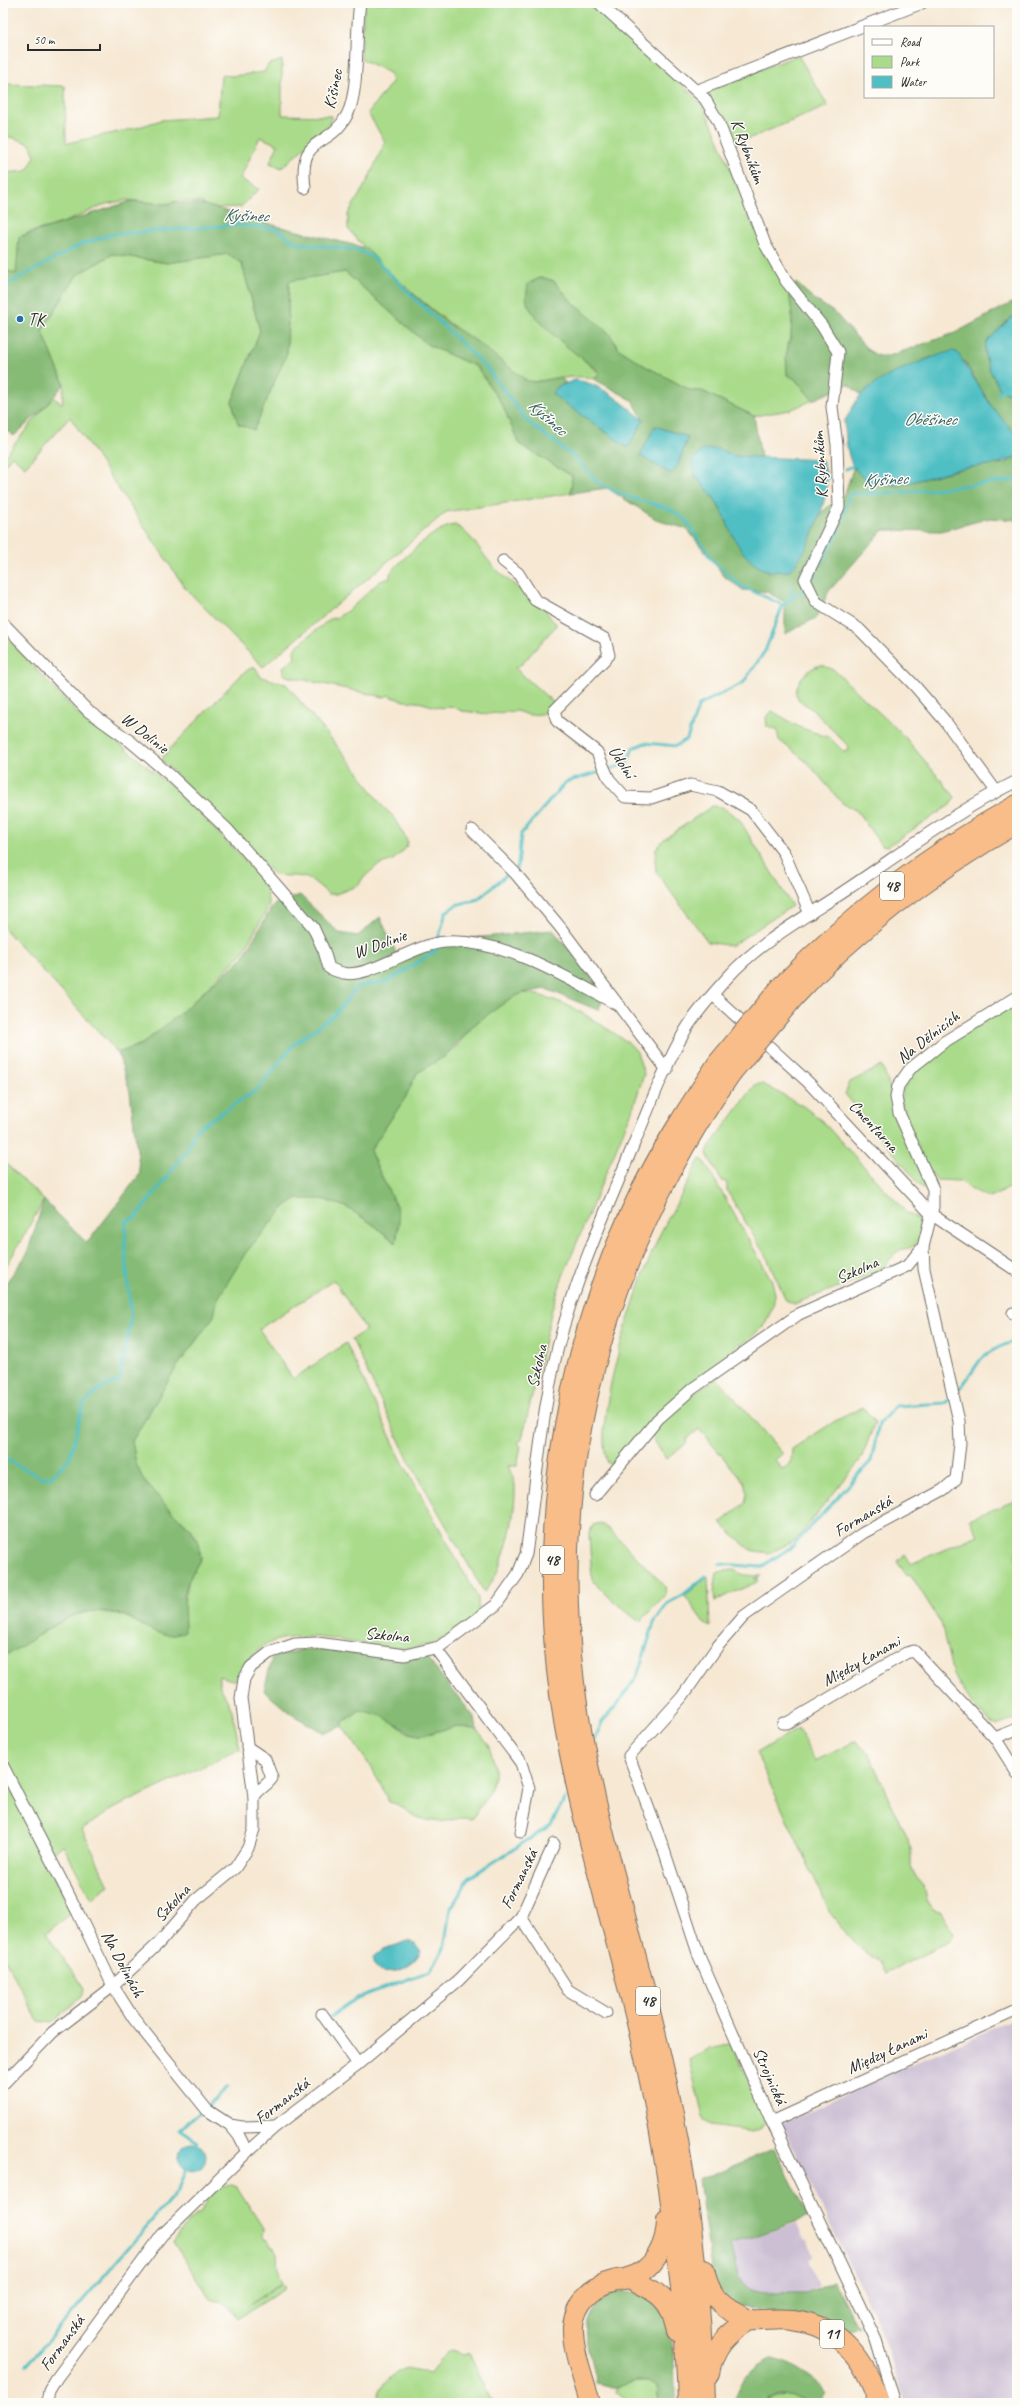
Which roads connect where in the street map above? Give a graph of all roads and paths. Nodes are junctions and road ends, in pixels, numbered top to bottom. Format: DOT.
graph roads {
  1 [pos="360,3"];
  2 [pos="599,3"];
  3 [pos="922,3"];
  4 [pos="698,90"];
  5 [pos="304,188"];
  6 [pos="503,561"];
  7 [pos="3,623"];
  8 [pos="1017,781"];
  9 [pos="996,791"];
  10 [pos="1017,806"];
  11 [pos="1017,823"];
  12 [pos="472,830"];
  13 [pos="810,914"];
  14 [pos="788,991"];
  15 [pos="713,995"];
  16 [pos="1017,997"];
  17 [pos="620,1006"];
  18 [pos="725,1068"];
  19 [pos="666,1070"];
  20 [pos="930,1214"];
  21 [pos="923,1247"];
  22 [pos="907,1266"];
  23 [pos="924,1269"];
  24 [pos="1017,1271"];
  25 [pos="595,1495"];
  26 [pos="435,1648"];
  27 [pos="783,1723"];
  28 [pos="1017,1729"];
  29 [pos="995,1738"];
  30 [pos="247,1747"];
  31 [pos="629,1756"];
  32 [pos="3,1766"];
  33 [pos="1017,1774"];
  34 [pos="254,1797"];
  35 [pos="520,1832"];
  36 [pos="554,1844"];
  37 [pos="521,1917"];
  38 [pos="113,1986"];
  39 [pos="1017,2010"];
  40 [pos="606,2013"];
  41 [pos="322,2014"];
  42 [pos="358,2064"];
  43 [pos="3,2084"];
  44 [pos="772,2122"];
  45 [pos="230,2125"];
  46 [pos="276,2126"];
  47 [pos="246,2152"];
  48 [pos="666,2165"];
  49 [pos="688,2200"];
  50 [pos="629,2278"];
  51 [pos="749,2320"];
  52 [pos="696,2402"];
  53 [pos="47,2403"];
  54 [pos="590,2403"];
  55 [pos="879,2403"];
  56 [pos="895,2403"];
  1 -- 5 [label="street, Kišinec"];
  2 -- 4 [label="street, K Rybníkům"];
  3 -- 4 [label="street"];
  4 -- 9 [label="street, K Rybníkům"];
  6 -- 13 [label="street, Údolní"];
  7 -- 17 [label="street, W Dolinie"];
  8 -- 9 [label="street, Szkolna"];
  9 -- 13 [label="street, Szkolna"];
  10 -- 14 [label="highway, 48"];
  11 -- 14 [label="highway, 48"];
  12 -- 17 [label="street"];
  13 -- 15 [label="street, Szkolna"];
  14 -- 18 [label="highway, 48, bridge"];
  15 -- 19 [label="street, Szkolna"];
  15 -- 20 [label="street, Cmentarna"];
  16 -- 20 [label="street, Na Dělnicích"];
  17 -- 19 [label="street"];
  18 -- 48 [label="highway, 48"];
  18 -- 49 [label="highway, 48"];
  19 -- 26 [label="street, Szkolna"];
  20 -- 21 [label="street, Szkolna"];
  20 -- 24 [label="street, Cmentarna"];
  21 -- 22 [label="street, Szkolna"];
  21 -- 23 [label="street, Formanská"];
  22 -- 23 [label="street"];
  22 -- 25 [label="street, Szkolna"];
  23 -- 31 [label="street, Formanská"];
  26 -- 30 [label="street, Szkolna"];
  26 -- 35 [label="street"];
  27 -- 29 [label="street, Między Łanami"];
  28 -- 29 [label="street"];
  29 -- 33 [label="street, Między Łanami"];
  30 -- 34 [label="street, Szkolna"];
  30 -- 34 [label="street"];
  31 -- 44 [label="street, Strojnická"];
  32 -- 38 [label="street, Na Dolinách"];
  34 -- 38 [label="street, Szkolna"];
  36 -- 37 [label="street, Formanská"];
  37 -- 40 [label="street"];
  37 -- 42 [label="street, Formanská"];
  38 -- 43 [label="street, Szkolna"];
  38 -- 45 [label="street, Na Dolinách"];
  39 -- 44 [label="street, Między Łanami"];
  41 -- 42 [label="street"];
  42 -- 46 [label="street, Formanská"];
  44 -- 56 [label="street, Strojnická"];
  45 -- 46 [label="street"];
  45 -- 47 [label="street, Na Dolinách"];
  46 -- 47 [label="street, Formanská"];
  47 -- 53 [label="street, Formanská"];
  48 -- 50 [label="highway"];
  48 -- 52 [label="highway, 48"];
  49 -- 51 [label="highway"];
  49 -- 52 [label="highway, 48"];
  50 -- 52 [label="highway"];
  50 -- 54 [label="highway"];
  51 -- 52 [label="highway"];
  51 -- 55 [label="highway, 11"];
}
